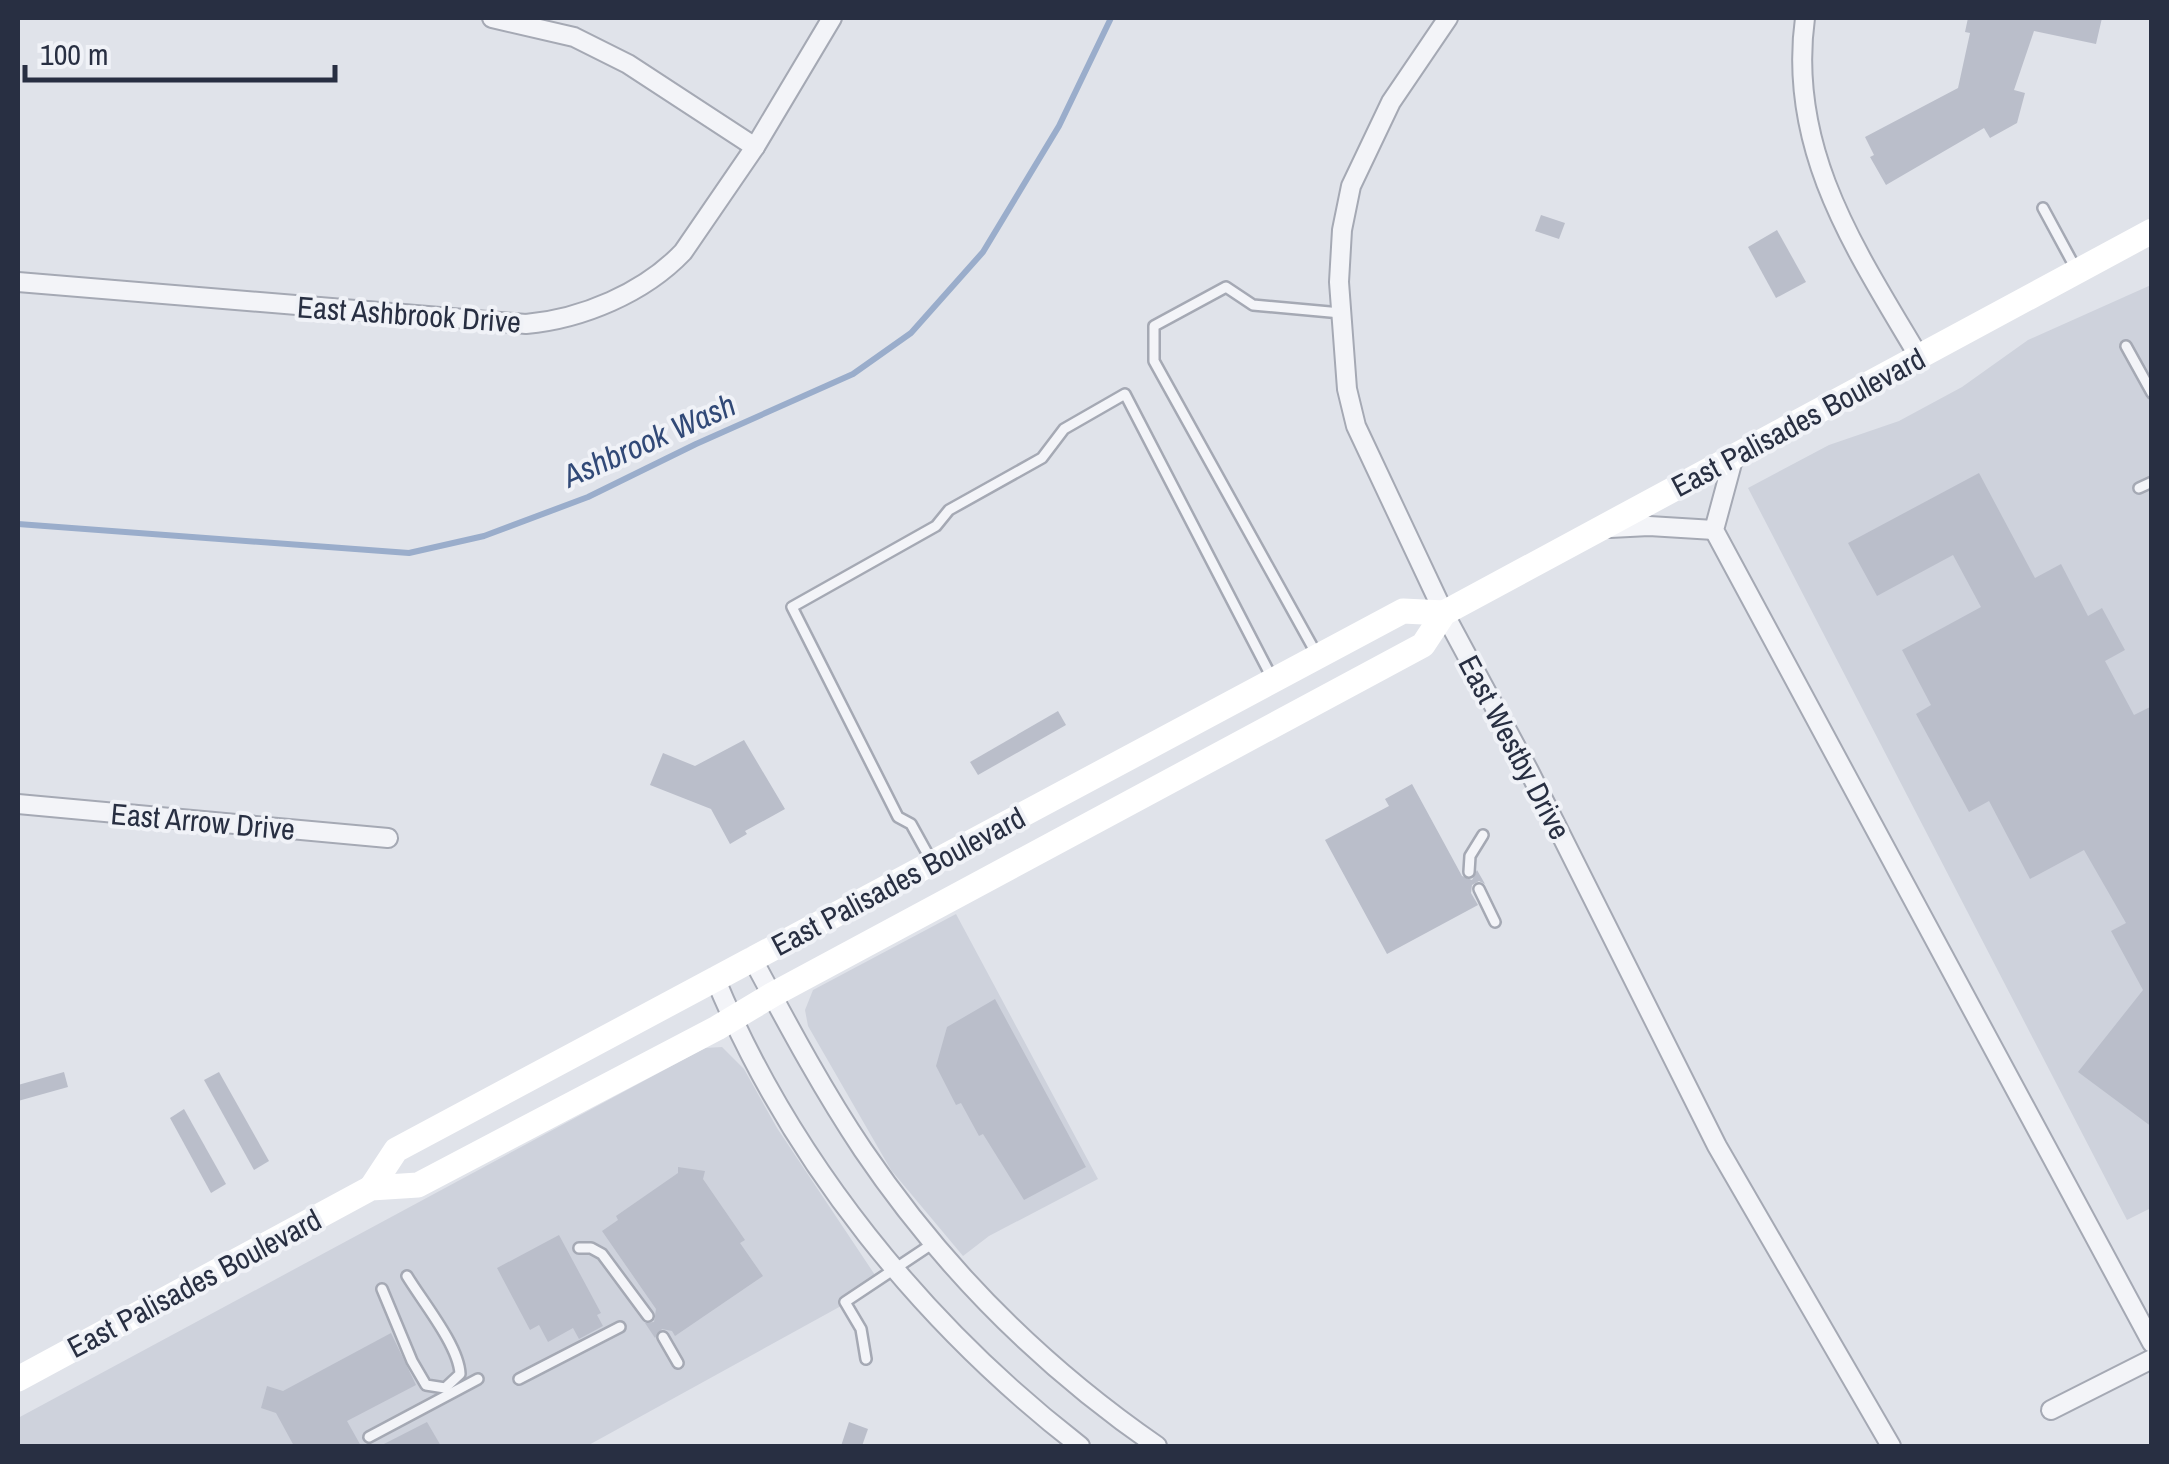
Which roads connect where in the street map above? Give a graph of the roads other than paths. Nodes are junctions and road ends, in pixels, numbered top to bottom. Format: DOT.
graph roads {
  1 [pos="492,18"];
  2 [pos="832,18"];
  3 [pos="1448,18"];
  4 [pos="1805,18"];
  5 [pos="755,147"];
  6 [pos="2044,208"];
  7 [pos="2152,231"];
  8 [pos="2078,271"];
  9 [pos="18,282"];
  10 [pos="1341,312"];
  11 [pos="2126,346"];
  12 [pos="1919,357"];
  13 [pos="2152,393"];
  14 [pos="1734,456"];
  15 [pos="2152,482"];
  16 [pos="2139,488"];
  17 [pos="1601,528"];
  18 [pos="1714,530"];
  19 [pos="1444,613"];
  20 [pos="1318,656"];
  21 [pos="1274,681"];
  22 [pos="18,804"];
  23 [pos="1483,836"];
  24 [pos="388,838"];
  25 [pos="933,864"];
  26 [pos="1469,872"];
  27 [pos="1479,889"];
  28 [pos="1495,922"];
  29 [pos="752,958"];
  30 [pos="715,978"];
  31 [pos="772,995"];
  32 [pos="732,1019"];
  33 [pos="371,1188"];
  34 [pos="932,1244"];
  35 [pos="579,1248"];
  36 [pos="895,1271"];
  37 [pos="407,1276"];
  38 [pos="382,1290"];
  39 [pos="648,1316"];
  40 [pos="620,1327"];
  41 [pos="663,1338"];
  42 [pos="2152,1343"];
  43 [pos="2152,1358"];
  44 [pos="866,1359"];
  45 [pos="678,1363"];
  46 [pos="18,1379"];
  47 [pos="518,1379"];
  48 [pos="478,1380"];
  49 [pos="2051,1410"];
  50 [pos="369,1437"];
  51 [pos="1080,1446"];
  52 [pos="1157,1446"];
  53 [pos="1891,1446"];
  1 -- 5 [label="street"];
  2 -- 5 [label="street, East Ashbrook Drive"];
  3 -- 10 [label="street, East Westby Drive"];
  4 -- 12 [label="street"];
  5 -- 9 [label="street, East Ashbrook Drive"];
  6 -- 8 [label="lane"];
  7 -- 8 [label="street, East Palisades Boulevard"];
  8 -- 12 [label="street, East Palisades Boulevard"];
  10 -- 19 [label="street, East Westby Drive"];
  10 -- 20 [label="lane"];
  11 -- 13 [label="lane"];
  12 -- 14 [label="street, East Palisades Boulevard"];
  14 -- 17 [label="street, East Palisades Boulevard"];
  14 -- 18 [label="street"];
  15 -- 16 [label="lane"];
  17 -- 18 [label="street"];
  17 -- 19 [label="street, East Palisades Boulevard"];
  18 -- 42 [label="street"];
  19 -- 20 [label="street, East Palisades Boulevard"];
  19 -- 31 [label="street, East Palisades Boulevard"];
  19 -- 53 [label="street, East Westby Drive"];
  20 -- 21 [label="street, East Palisades Boulevard"];
  21 -- 25 [label="street, East Palisades Boulevard"];
  21 -- 25 [label="lane"];
  22 -- 24 [label="street, East Arrow Drive"];
  23 -- 26 [label="lane"];
  25 -- 29 [label="street, East Palisades Boulevard"];
  27 -- 28 [label="lane"];
  29 -- 30 [label="street, East Palisades Boulevard"];
  29 -- 31 [label="street"];
  30 -- 32 [label="street"];
  30 -- 33 [label="street, East Palisades Boulevard"];
  31 -- 32 [label="street, East Palisades Boulevard"];
  31 -- 34 [label="street"];
  32 -- 33 [label="street, East Palisades Boulevard"];
  32 -- 36 [label="street"];
  33 -- 46 [label="street, East Palisades Boulevard"];
  34 -- 36 [label="lane"];
  34 -- 52 [label="street"];
  35 -- 39 [label="lane"];
  36 -- 44 [label="lane"];
  36 -- 51 [label="street"];
  37 -- 38 [label="lane"];
  40 -- 47 [label="lane"];
  41 -- 45 [label="lane"];
  43 -- 49 [label="street"];
  48 -- 50 [label="lane"];
}
